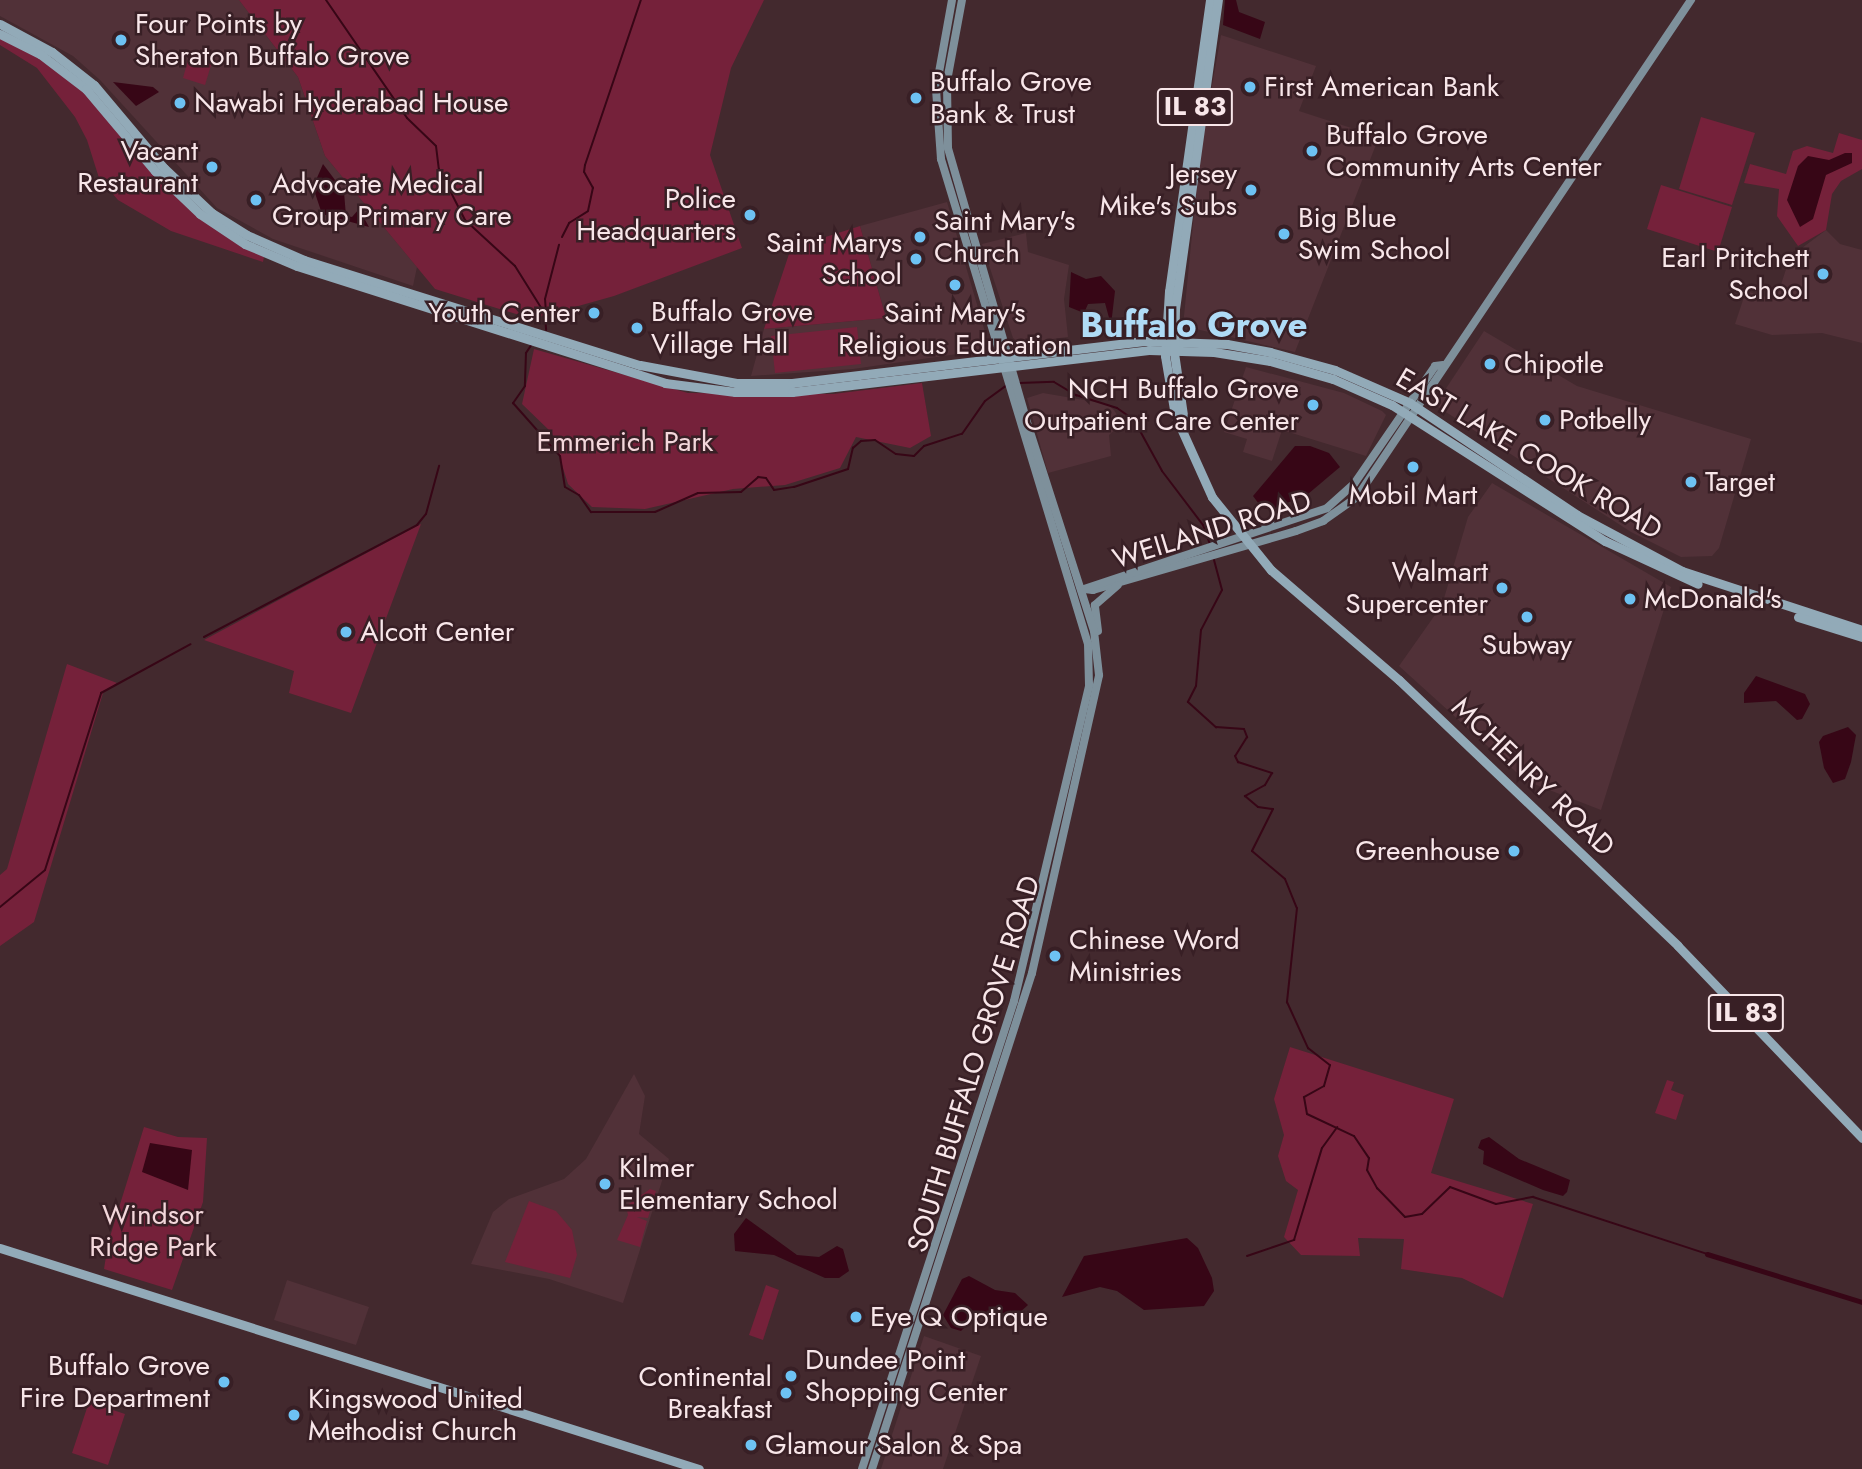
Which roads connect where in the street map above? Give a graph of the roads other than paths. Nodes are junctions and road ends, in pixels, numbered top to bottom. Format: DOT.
graph roads {
  1 [pos="952,0"];
  2 [pos="962,0"];
  3 [pos="1210,0"];
  4 [pos="1218,0"];
  5 [pos="1691,0"];
  6 [pos="0,24"];
  7 [pos="0,34"];
  8 [pos="941,112"];
  9 [pos="524,334"];
  10 [pos="1170,345"];
  11 [pos="1007,362"];
  12 [pos="1443,365"];
  13 [pos="906,374"];
  14 [pos="1015,394"];
  15 [pos="1407,407"];
  16 [pos="1416,412"];
  17 [pos="1245,541"];
  18 [pos="1199,555"];
  19 [pos="1074,571"];
  20 [pos="1139,577"];
  21 [pos="1105,579"];
  22 [pos="1078,590"];
  23 [pos="1862,630"];
  24 [pos="1862,637"];
  25 [pos="1099,659"];
  26 [pos="1862,1138"];
  27 [pos="0,1248"];
  28 [pos="699,1469"];
  29 [pos="862,1469"];
  30 [pos="872,1469"];
  1 -- 8 [label="main road"];
  2 -- 8 [label="main road"];
  3 -- 10 [label="main road, MCHENRY ROAD / IL 83"];
  4 -- 10 [label="main road, MCHENRY ROAD / IL 83"];
  5 -- 12 [label="main road, WEILAND ROAD"];
  6 -- 9 [label="main road"];
  7 -- 9 [label="main road"];
  8 -- 11 [label="main road, SOUTH BUFFALO GROVE ROAD"];
  9 -- 13 [label="main road"];
  9 -- 13 [label="main road"];
  10 -- 11 [label="main road, EAST LAKE COOK ROAD"];
  10 -- 15 [label="main road, EAST LAKE COOK ROAD"];
  10 -- 17 [label="main road, MCHENRY ROAD / IL 83"];
  11 -- 13 [label="main road, EAST LAKE COOK ROAD"];
  11 -- 14 [label="main road, SOUTH BUFFALO GROVE ROAD"];
  12 -- 15 [label="main road, WEILAND ROAD"];
  12 -- 16 [label="main road, WEILAND ROAD"];
  14 -- 19 [label="main road, SOUTH BUFFALO GROVE ROAD"];
  14 -- 22 [label="main road, SOUTH BUFFALO GROVE ROAD"];
  15 -- 16 [label="main road, EAST LAKE COOK ROAD"];
  15 -- 17 [label="main road, WEILAND ROAD"];
  16 -- 17 [label="main road, WEILAND ROAD"];
  16 -- 23 [label="main road, EAST LAKE COOK ROAD"];
  16 -- 24 [label="main road, EAST LAKE COOK ROAD"];
  17 -- 18 [label="main road, WEILAND ROAD"];
  17 -- 26 [label="main road, MCHENRY ROAD / IL 83"];
  18 -- 20 [label="main road, WEILAND ROAD"];
  18 -- 21 [label="main road, WEILAND ROAD"];
  19 -- 21 [label="main road"];
  19 -- 22 [label="main road, SOUTH BUFFALO GROVE ROAD"];
  20 -- 22 [label="main road, WEILAND ROAD"];
  20 -- 25 [label="main road"];
  21 -- 22 [label="main road, WEILAND ROAD"];
  22 -- 25 [label="main road, SOUTH BUFFALO GROVE ROAD"];
  22 -- 29 [label="main road, SOUTH BUFFALO GROVE ROAD"];
  25 -- 30 [label="main road, SOUTH BUFFALO GROVE ROAD"];
  27 -- 28 [label="main road"];
}
